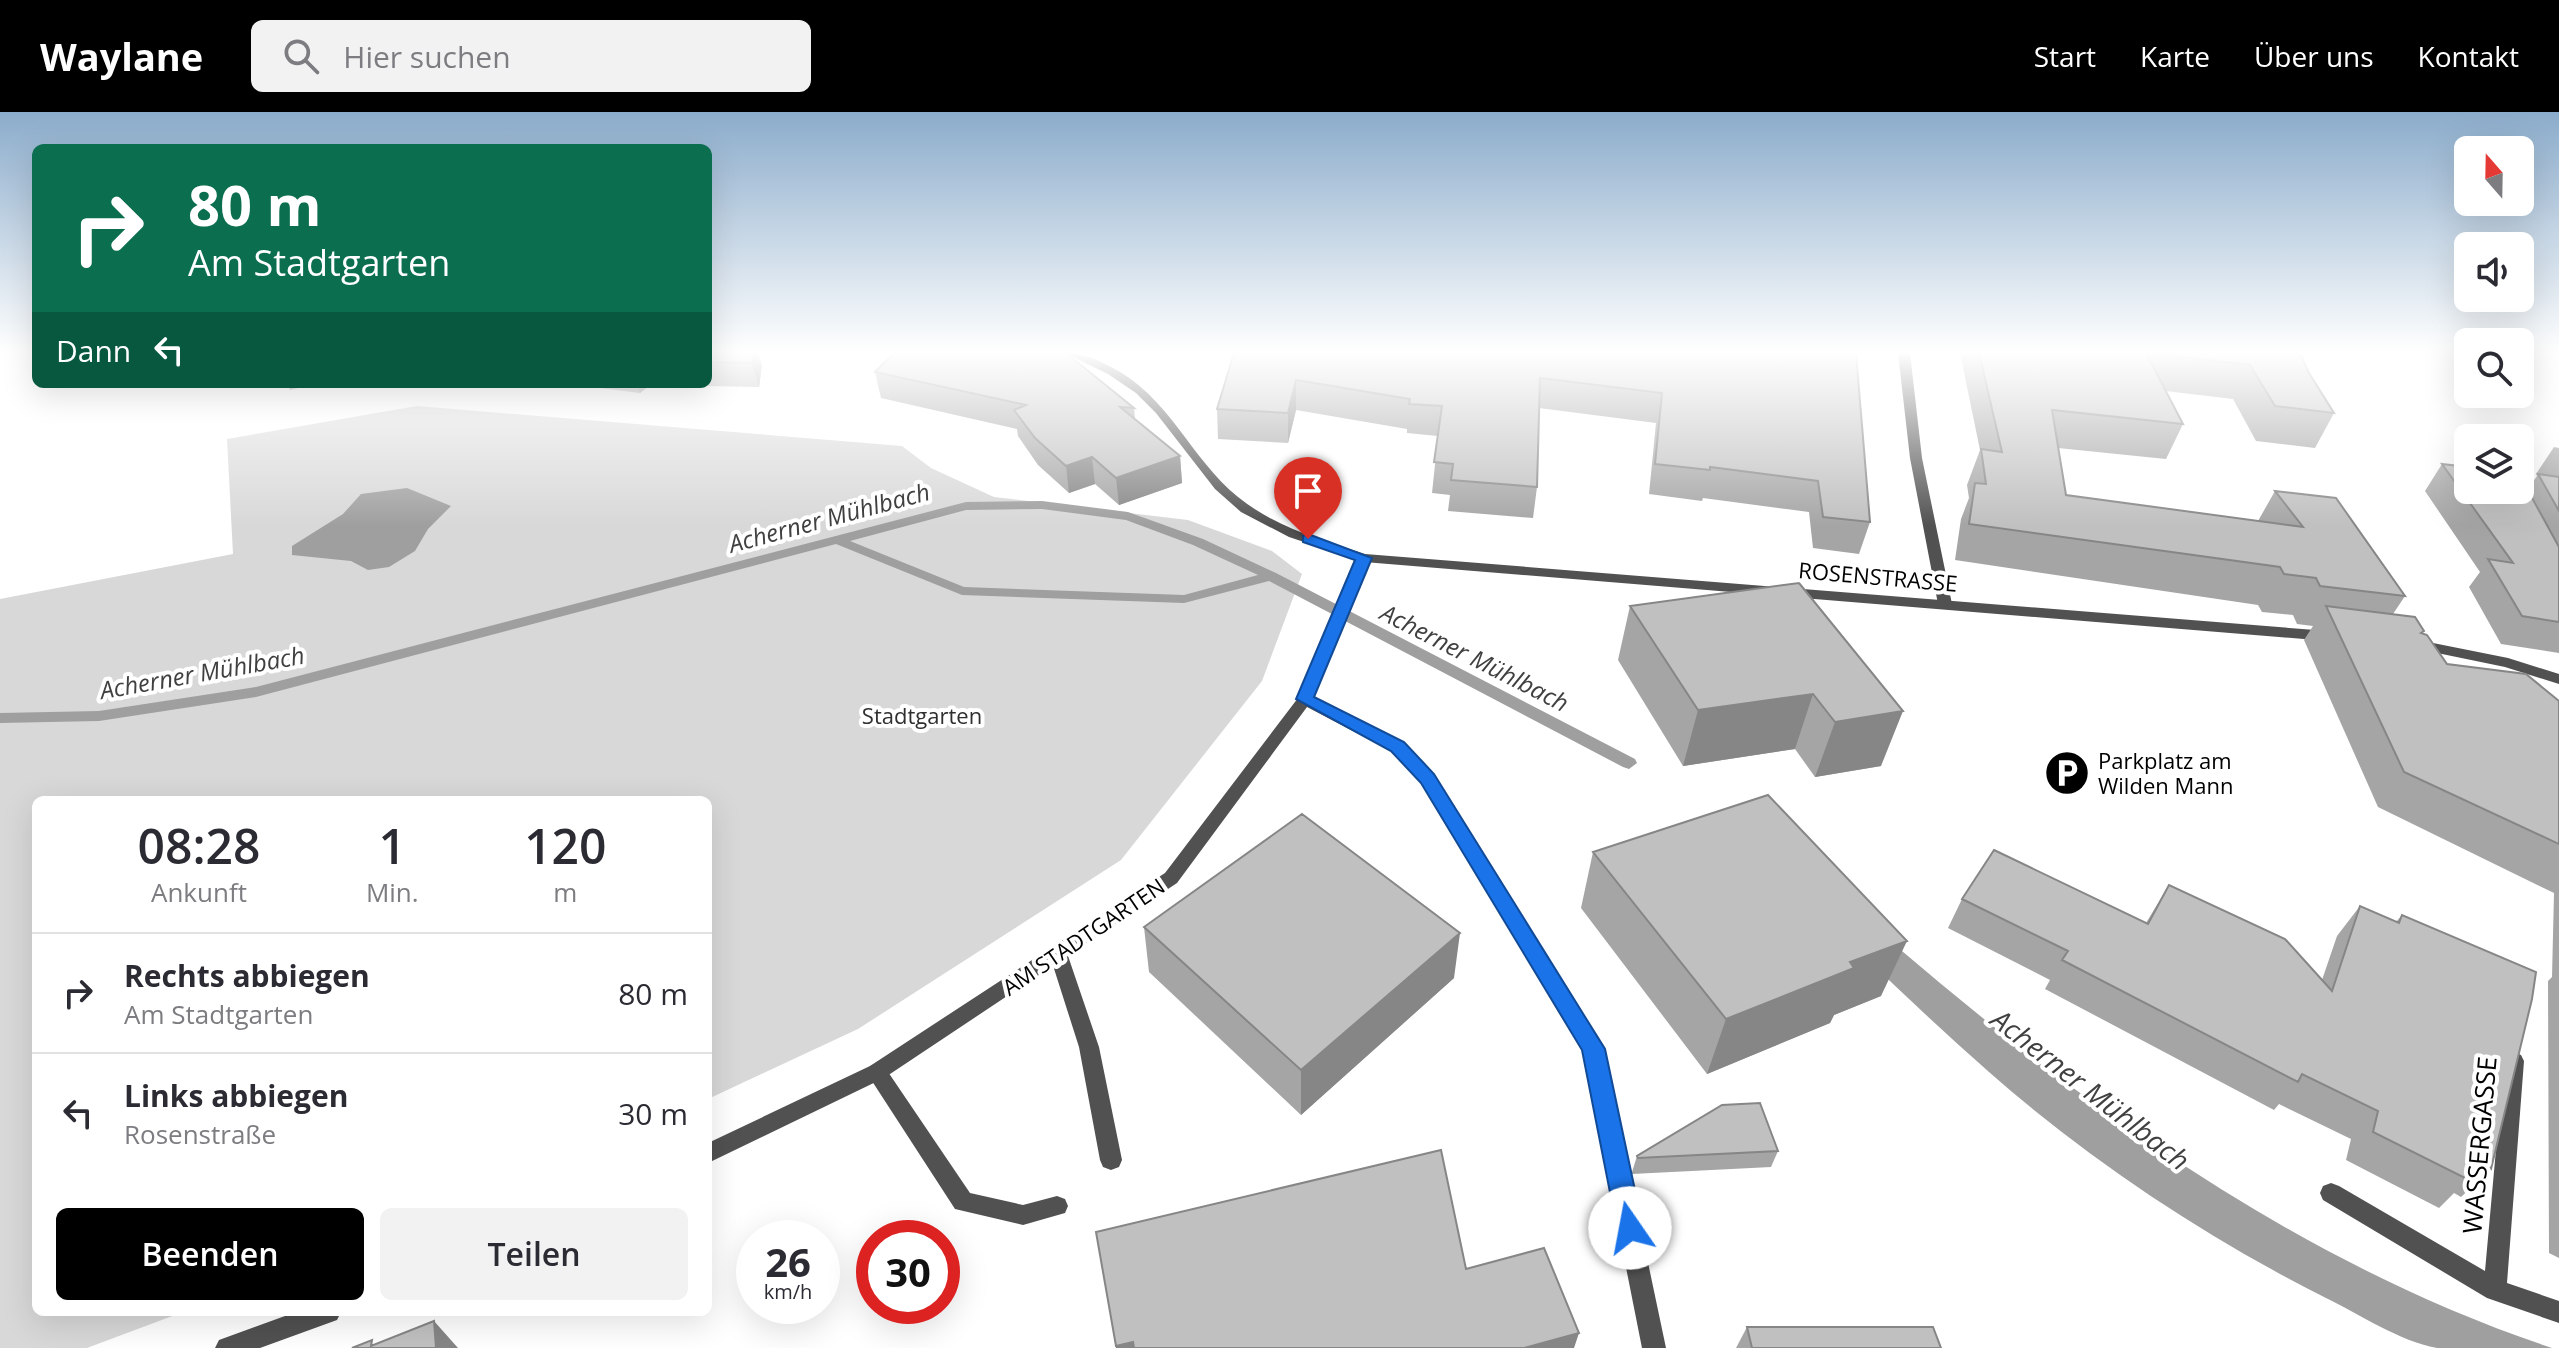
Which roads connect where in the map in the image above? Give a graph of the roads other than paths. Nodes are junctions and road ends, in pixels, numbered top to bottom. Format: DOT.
graph roads {
  1 [pos="1159,411"];
  2 [pos="1911,411"];
  3 [pos="1364,558"];
  4 [pos="1945,604"];
  5 [pos="2350,638"];
  6 [pos="2409,644"];
  7 [pos="2559,679"];
  8 [pos="1305,699"];
  9 [pos="1058,953"];
  10 [pos="2516,1036"];
  11 [pos="877,1072"];
  12 [pos="712,1151"];
  13 [pos="1111,1160"];
  14 [pos="2331,1193"];
  15 [pos="1057,1206"];
  16 [pos="2495,1290"];
  17 [pos="2559,1312"];
  18 [pos="318,1316"];
  19 [pos="227,1348"];
  20 [pos="1654,1348"];
  1 -- 3 [label="street, ROSENSTRASSE"];
  2 -- 4 [label="street"];
  3 -- 4 [label="street, ROSENSTRASSE"];
  3 -- 8 [label="street, AM STADTGARTEN"];
  4 -- 5 [label="street, ROSENSTRASSE"];
  6 -- 7 [label="street"];
  8 -- 9 [label="street, AM STADTGARTEN"];
  8 -- 20 [label="street"];
  9 -- 11 [label="street, AM STADTGARTEN"];
  9 -- 13 [label="street"];
  10 -- 16 [label="street, WASSERGASSE"];
  11 -- 12 [label="street, AM STADTGARTEN"];
  11 -- 15 [label="street"];
  14 -- 16 [label="street, WASSERGASSE"];
  16 -- 17 [label="street, WASSERGASSE"];
  18 -- 19 [label="street"];
}
